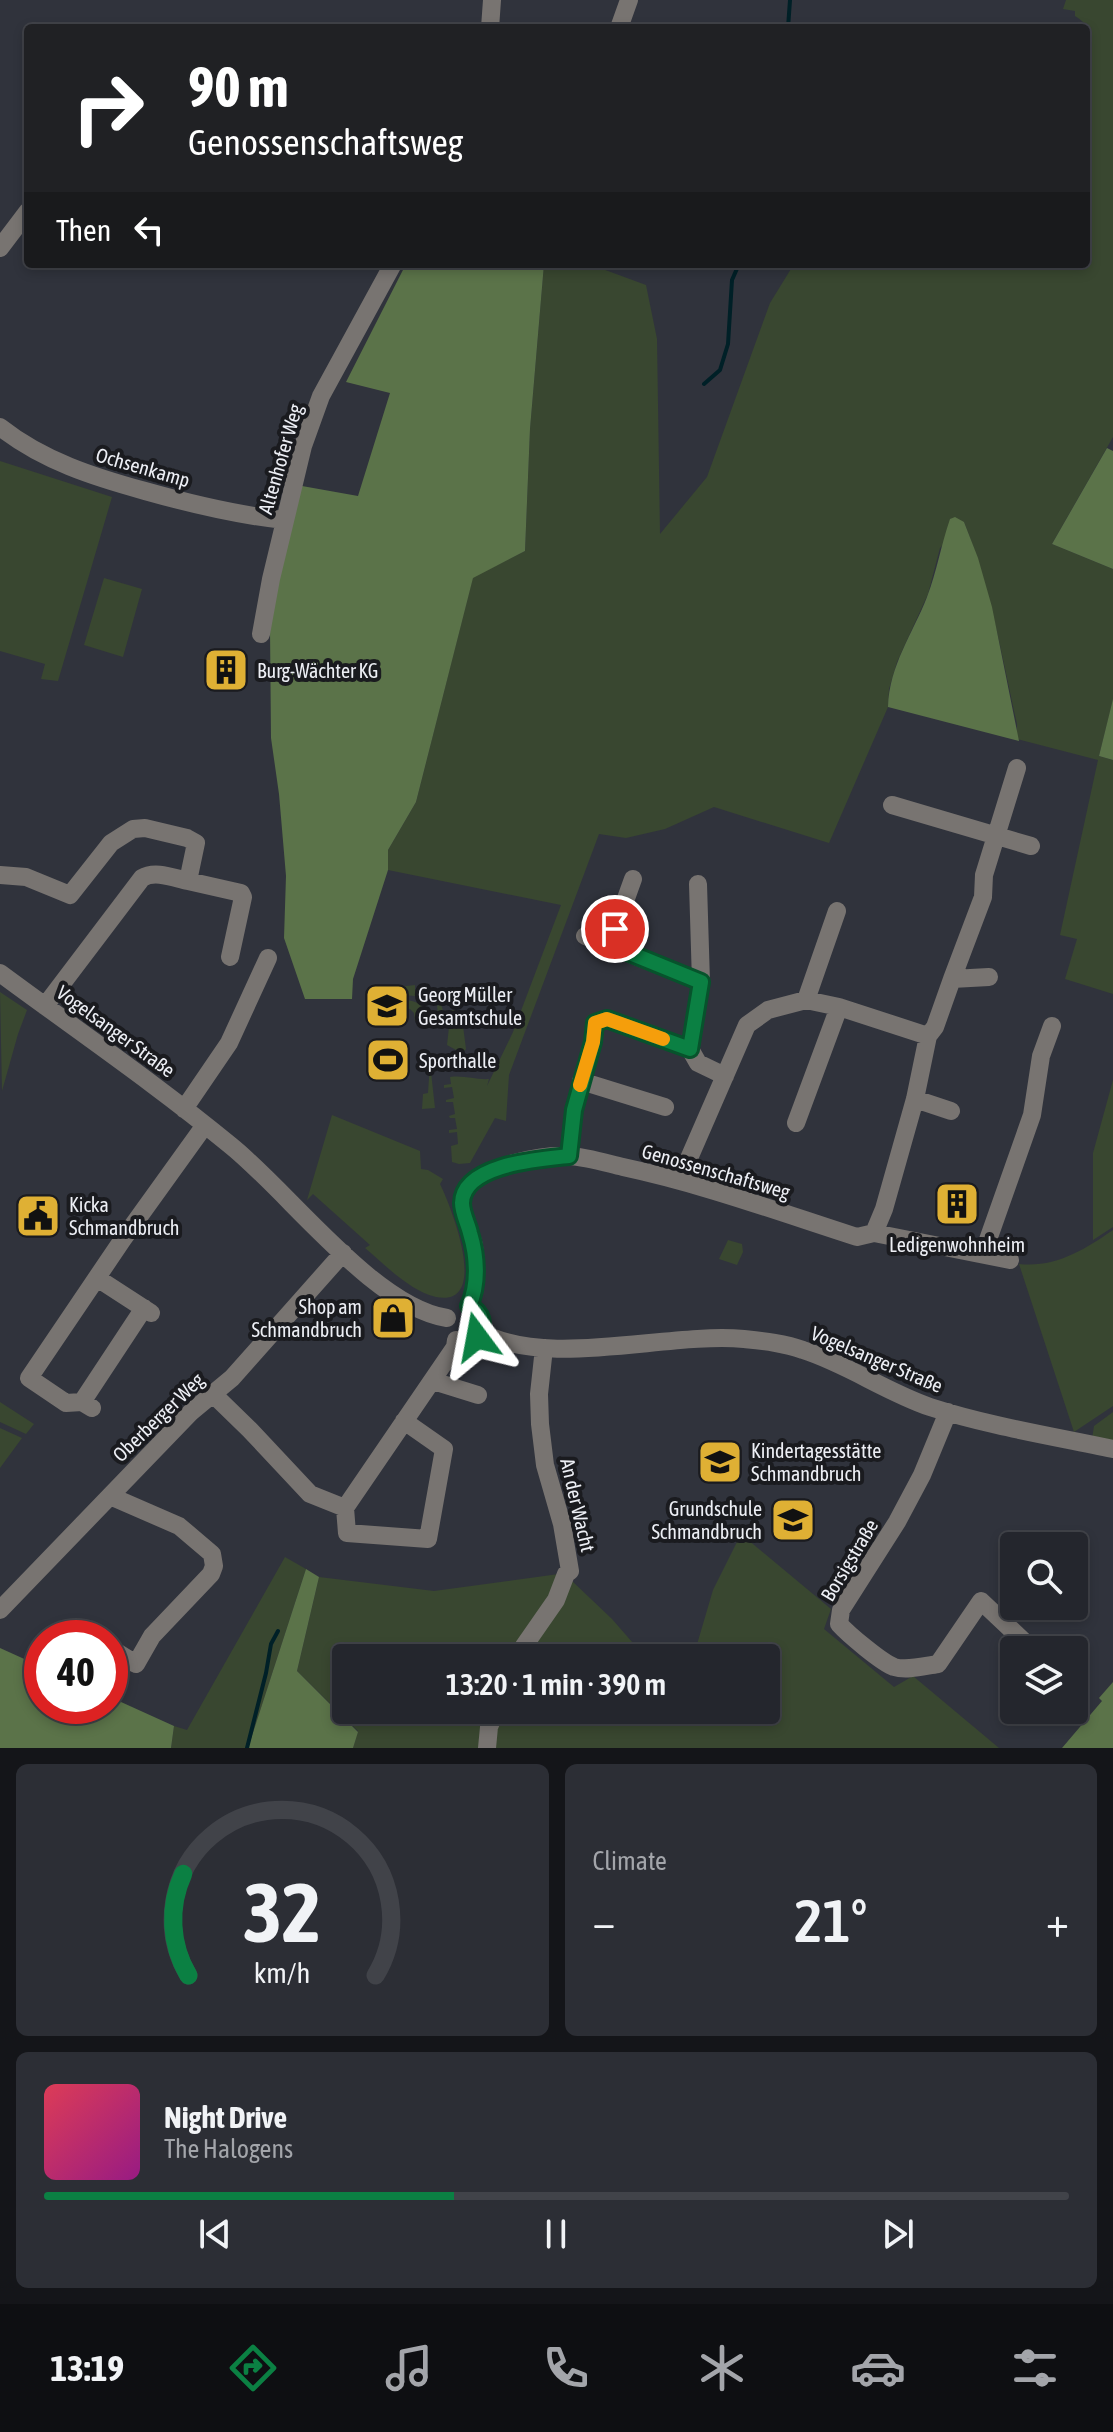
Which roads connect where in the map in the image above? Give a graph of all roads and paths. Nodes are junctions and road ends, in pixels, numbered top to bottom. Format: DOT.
graph roads {
  1 [pos="492,0"];
  2 [pos="629,0"];
  3 [pos="490,24"];
  4 [pos="620,24"];
  5 [pos="24,216"];
  6 [pos="0,248"];
  7 [pos="391,268"];
  8 [pos="0,427"];
  9 [pos="284,520"];
  10 [pos="261,634"];
  11 [pos="1017,768"];
  12 [pos="892,805"];
  13 [pos="998,835"];
  14 [pos="1031,846"];
  15 [pos="0,875"];
  16 [pos="633,879"];
  17 [pos="188,881"];
  18 [pos="698,884"];
  19 [pos="837,911"];
  20 [pos="585,936"];
  21 [pos="620,949"];
  22 [pos="230,957"];
  23 [pos="268,958"];
  24 [pos="0,973"];
  25 [pos="989,977"];
  26 [pos="952,979"];
  27 [pos="701,982"];
  28 [pos="806,1000"];
  29 [pos="45,1006"];
  30 [pos="839,1007"];
  31 [pos="1052,1026"];
  32 [pos="928,1036"];
  33 [pos="690,1049"];
  34 [pos="725,1076"];
  35 [pos="581,1081"];
  36 [pos="915,1099"];
  37 [pos="665,1107"];
  38 [pos="184,1109"];
  39 [pos="951,1111"];
  40 [pos="796,1123"];
  41 [pos="205,1125"];
  42 [pos="569,1156"];
  43 [pos="680,1179"];
  44 [pos="874,1233"];
  45 [pos="343,1253"];
  46 [pos="983,1254"];
  47 [pos="1010,1260"];
  48 [pos="97,1278"];
  49 [pos="469,1306"];
  50 [pos="447,1318"];
  51 [pos="480,1332"];
  52 [pos="456,1340"];
  53 [pos="544,1348"];
  54 [pos="433,1381"];
  55 [pos="213,1394"];
  56 [pos="478,1395"];
  57 [pos="948,1412"];
  58 [pos="404,1421"];
  59 [pos="1113,1449"];
  60 [pos="110,1496"];
  61 [pos="345,1508"];
  62 [pos="0,1610"];
  63 [pos="1018,1636"];
  64 [pos="525,1644"];
  65 [pos="128,1659"];
  66 [pos="490,1724"];
  67 [pos="487,1748"];
  1 -- 3 [label="street"];
  2 -- 4 [label="street"];
  5 -- 6 [label="street"];
  7 -- 9 [label="street, Altenhofer Weg"];
  8 -- 9 [label="street, Ochsenkamp"];
  9 -- 10 [label="street, Altenhofer Weg"];
  11 -- 13 [label="street"];
  12 -- 13 [label="street"];
  13 -- 14 [label="street"];
  13 -- 26 [label="street"];
  15 -- 17 [label="street"];
  16 -- 21 [label="street"];
  17 -- 22 [label="street"];
  17 -- 29 [label="street"];
  18 -- 27 [label="street"];
  19 -- 28 [label="street"];
  20 -- 21 [label="street"];
  21 -- 27 [label="street"];
  23 -- 38 [label="street"];
  24 -- 29 [label="street, Vogelsanger Straße"];
  25 -- 26 [label="street"];
  26 -- 32 [label="street"];
  27 -- 33 [label="street"];
  28 -- 30 [label="street"];
  28 -- 34 [label="street"];
  29 -- 38 [label="street, Vogelsanger Straße"];
  30 -- 32 [label="street"];
  30 -- 40 [label="street"];
  31 -- 46 [label="street"];
  32 -- 36 [label="street"];
  33 -- 34 [label="street"];
  33 -- 35 [label="street"];
  34 -- 43 [label="street"];
  35 -- 37 [label="street"];
  35 -- 42 [label="street"];
  36 -- 39 [label="street"];
  36 -- 44 [label="street"];
  38 -- 41 [label="street, Vogelsanger Straße"];
  41 -- 45 [label="street, Vogelsanger Straße"];
  41 -- 48 [label="street"];
  42 -- 43 [label="street, Genossenschaftsweg"];
  42 -- 49 [label="street, Genossenschaftsweg"];
  43 -- 44 [label="street, Genossenschaftsweg"];
  44 -- 46 [label="street, Genossenschaftsweg"];
  45 -- 50 [label="street, Vogelsanger Straße"];
  45 -- 55 [label="street, Oberberger Weg"];
  46 -- 47 [label="street, Genossenschaftsweg"];
  48 -- 48 [label="street"];
  49 -- 50 [label="street"];
  49 -- 51 [label="street"];
  50 -- 52 [label="street"];
  51 -- 52 [label="street"];
  51 -- 53 [label="street, Vogelsanger Straße"];
  52 -- 54 [label="street"];
  53 -- 57 [label="street, Vogelsanger Straße"];
  53 -- 64 [label="street, An der Wacht"];
  54 -- 56 [label="street"];
  54 -- 58 [label="street"];
  55 -- 60 [label="street, Oberberger Weg"];
  55 -- 61 [label="street"];
  57 -- 59 [label="street, Vogelsanger Straße"];
  57 -- 63 [label="street, Borsigstraße"];
  58 -- 61 [label="street"];
  58 -- 61 [label="street"];
  60 -- 62 [label="street, Oberberger Weg"];
  60 -- 65 [label="street"];
  66 -- 67 [label="street"];
}
